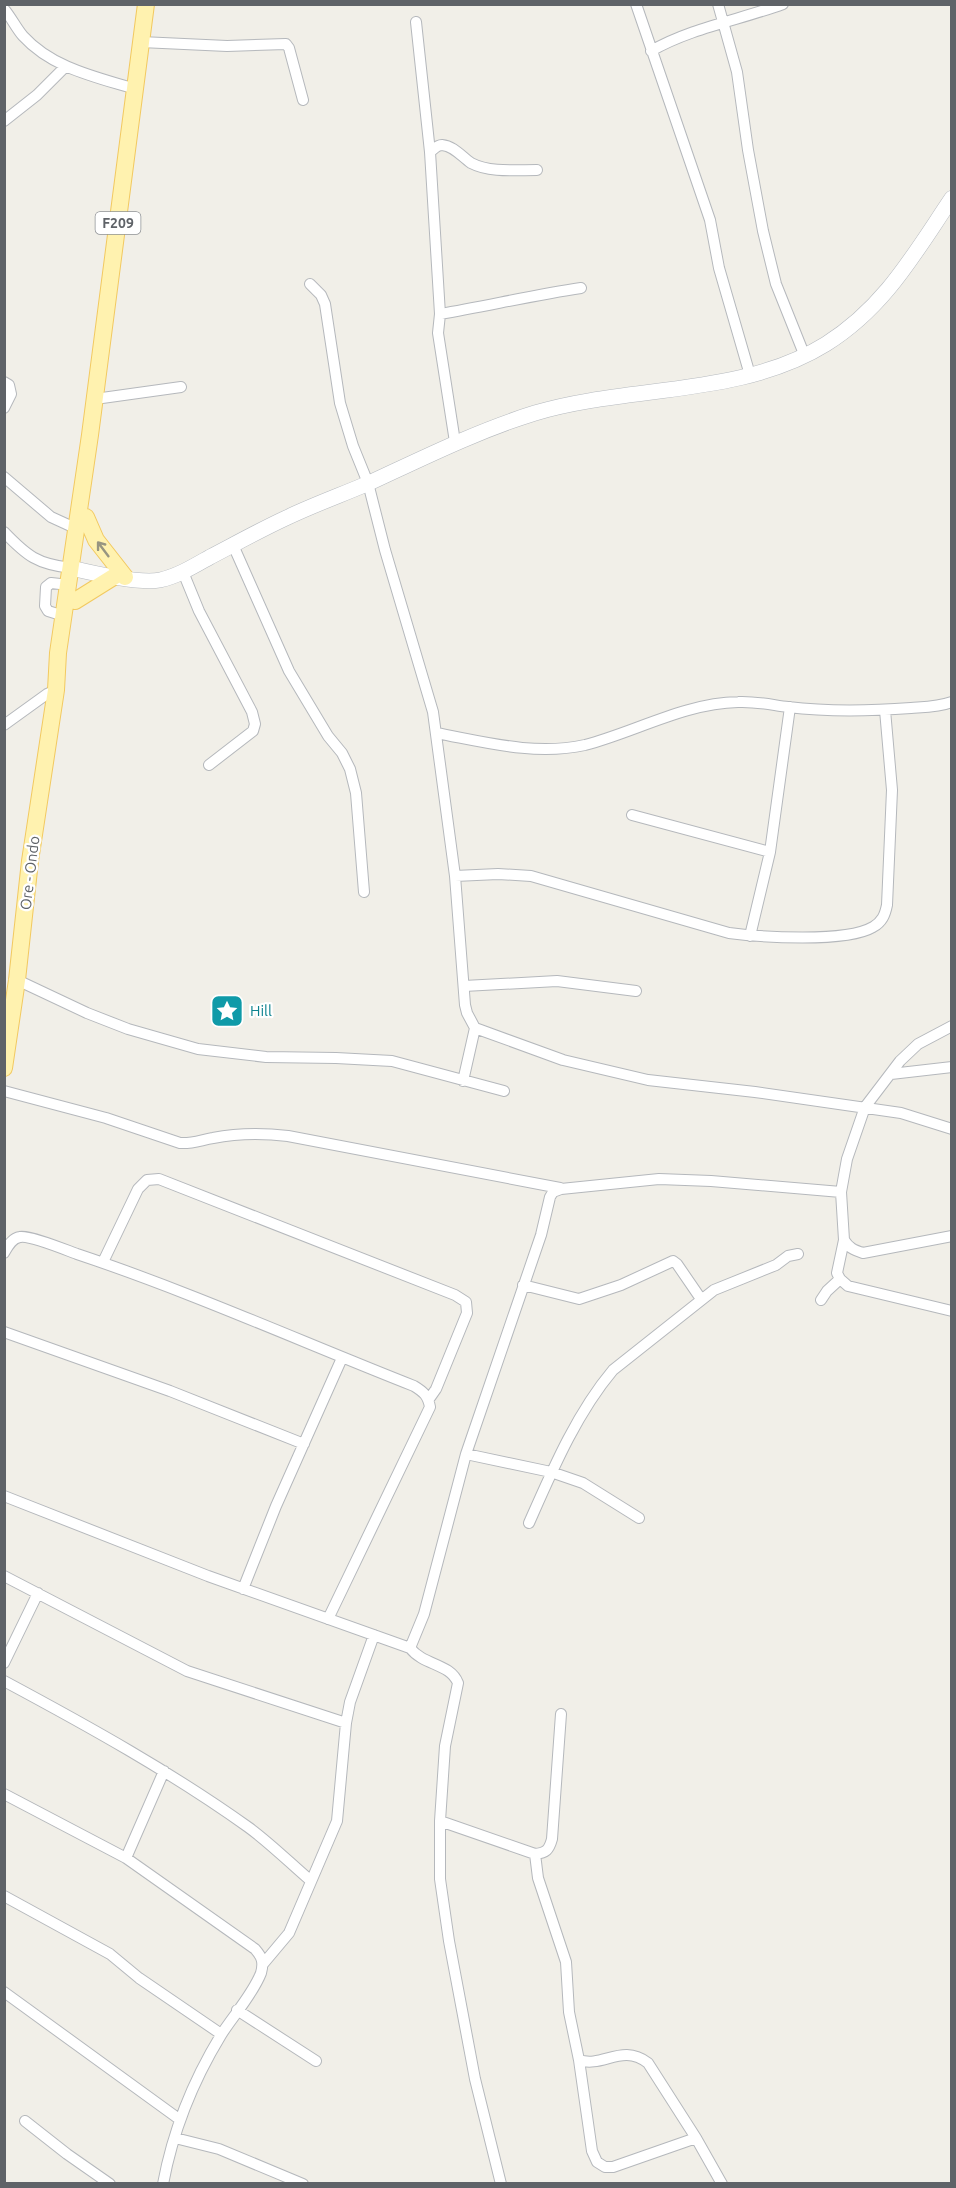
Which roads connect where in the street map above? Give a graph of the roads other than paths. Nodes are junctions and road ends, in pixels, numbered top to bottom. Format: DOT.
graph roads {
  1 [pos="146,4"];
  2 [pos="636,4"];
  3 [pos="718,4"];
  4 [pos="783,4"];
  5 [pos="4,9"];
  6 [pos="416,22"];
  7 [pos="724,24"];
  8 [pos="141,42"];
  9 [pos="651,51"];
  10 [pos="65,67"];
  11 [pos="135,89"];
  12 [pos="303,100"];
  13 [pos="4,121"];
  14 [pos="430,152"];
  15 [pos="537,170"];
  16 [pos="951,198"];
  17 [pos="310,284"];
  18 [pos="581,288"];
  19 [pos="440,314"];
  20 [pos="804,354"];
  21 [pos="750,375"];
  22 [pos="4,382"];
  23 [pos="181,387"];
  24 [pos="94,399"];
  25 [pos="4,408"];
  26 [pos="455,442"];
  27 [pos="4,477"];
  28 [pos="368,483"];
  29 [pos="80,523"];
  30 [pos="4,532"];
  31 [pos="233,545"];
  32 [pos="75,569"];
  33 [pos="183,572"];
  34 [pos="120,577"];
  35 [pos="75,601"];
  36 [pos="56,684"];
  37 [pos="951,702"];
  38 [pos="790,707"];
  39 [pos="885,710"];
  40 [pos="4,725"];
  41 [pos="436,733"];
  42 [pos="209,765"];
  43 [pos="632,815"];
  44 [pos="770,852"];
  45 [pos="455,876"];
  46 [pos="364,892"];
  47 [pos="750,936"];
  48 [pos="17,980"];
  49 [pos="464,986"];
  50 [pos="636,991"];
  51 [pos="951,1026"];
  52 [pos="475,1029"];
  53 [pos="951,1067"];
  54 [pos="4,1068"];
  55 [pos="891,1074"];
  56 [pos="463,1081"];
  57 [pos="4,1091"];
  58 [pos="504,1091"];
  59 [pos="865,1107"];
  60 [pos="951,1129"];
  61 [pos="561,1189"];
  62 [pos="841,1192"];
  63 [pos="951,1236"];
  64 [pos="844,1240"];
  65 [pos="4,1252"];
  66 [pos="798,1254"];
  67 [pos="103,1262"];
  68 [pos="840,1279"];
  69 [pos="523,1285"];
  70 [pos="701,1299"];
  71 [pos="821,1300"];
  72 [pos="951,1311"];
  73 [pos="4,1332"];
  74 [pos="342,1358"];
  75 [pos="429,1399"];
  76 [pos="304,1443"];
  77 [pos="466,1454"];
  78 [pos="551,1472"];
  79 [pos="4,1496"];
  80 [pos="639,1518"];
  81 [pos="529,1523"];
  82 [pos="4,1576"];
  83 [pos="243,1588"];
  84 [pos="38,1593"];
  85 [pos="328,1619"];
  86 [pos="374,1635"];
  87 [pos="410,1648"];
  88 [pos="4,1663"];
  89 [pos="4,1681"];
  90 [pos="561,1714"];
  91 [pos="346,1723"];
  92 [pos="164,1771"];
  93 [pos="4,1794"];
  94 [pos="440,1821"];
  95 [pos="535,1854"];
  96 [pos="126,1858"];
  97 [pos="311,1881"];
  98 [pos="4,1896"];
  99 [pos="263,1964"];
  100 [pos="4,1992"];
  101 [pos="237,2010"];
  102 [pos="221,2034"];
  103 [pos="579,2060"];
  104 [pos="316,2061"];
  105 [pos="179,2119"];
  106 [pos="25,2121"];
  107 [pos="175,2138"];
  108 [pos="696,2138"];
  109 [pos="110,2184"];
  110 [pos="163,2184"];
  111 [pos="303,2184"];
  112 [pos="501,2184"];
  113 [pos="722,2184"];
  1 -- 8 [label="main road, F209"];
  2 -- 9 [label="street"];
  3 -- 7 [label="street"];
  4 -- 7 [label="street"];
  5 -- 10 [label="street"];
  6 -- 14 [label="street"];
  7 -- 9 [label="street"];
  7 -- 20 [label="street"];
  8 -- 11 [label="main road, F209"];
  8 -- 12 [label="street"];
  9 -- 21 [label="street"];
  10 -- 11 [label="street"];
  10 -- 13 [label="street"];
  11 -- 24 [label="main road, F209"];
  14 -- 15 [label="street"];
  14 -- 19 [label="street"];
  16 -- 20 [label="main road"];
  17 -- 28 [label="street"];
  18 -- 19 [label="street"];
  19 -- 26 [label="street"];
  20 -- 21 [label="main road"];
  21 -- 26 [label="main road"];
  22 -- 25 [label="street"];
  23 -- 24 [label="street"];
  24 -- 29 [label="main road, F209"];
  26 -- 28 [label="main road"];
  27 -- 29 [label="street"];
  28 -- 31 [label="main road"];
  28 -- 41 [label="street"];
  29 -- 32 [label="main road, F209"];
  34 -- 29 [label="main road, one-way"];
  30 -- 32 [label="street"];
  31 -- 33 [label="main road"];
  31 -- 46 [label="street"];
  32 -- 34 [label="main road"];
  32 -- 35 [label="main road, F209"];
  32 -- 36 [label="main road, F209"];
  33 -- 34 [label="main road"];
  33 -- 42 [label="street"];
  34 -- 35 [label="main road"];
  35 -- 36 [label="main road, F209"];
  36 -- 40 [label="street"];
  36 -- 48 [label="main road, Ore - Ondo / F209"];
  37 -- 39 [label="street"];
  38 -- 39 [label="street"];
  38 -- 41 [label="street"];
  38 -- 44 [label="street"];
  39 -- 47 [label="street"];
  41 -- 45 [label="street"];
  43 -- 44 [label="street"];
  44 -- 47 [label="street"];
  45 -- 47 [label="street"];
  45 -- 49 [label="street"];
  48 -- 54 [label="main road, Ore - Ondo / F209"];
  48 -- 56 [label="street"];
  49 -- 50 [label="street"];
  49 -- 52 [label="street"];
  51 -- 55 [label="street"];
  52 -- 56 [label="street"];
  52 -- 59 [label="street"];
  53 -- 55 [label="street"];
  55 -- 59 [label="street"];
  56 -- 58 [label="street"];
  57 -- 61 [label="street"];
  59 -- 60 [label="street"];
  59 -- 62 [label="street"];
  61 -- 62 [label="street"];
  61 -- 69 [label="street"];
  62 -- 64 [label="street"];
  63 -- 64 [label="street"];
  64 -- 68 [label="street"];
  65 -- 67 [label="street"];
  66 -- 70 [label="street"];
  67 -- 74 [label="street"];
  67 -- 75 [label="street"];
  68 -- 71 [label="street"];
  68 -- 72 [label="street"];
  69 -- 70 [label="street"];
  69 -- 77 [label="street"];
  70 -- 78 [label="street"];
  73 -- 76 [label="street"];
  74 -- 75 [label="street"];
  74 -- 76 [label="street"];
  75 -- 85 [label="street"];
  76 -- 83 [label="street"];
  77 -- 78 [label="street"];
  77 -- 87 [label="street"];
  78 -- 80 [label="street"];
  78 -- 81 [label="street"];
  79 -- 83 [label="street"];
  82 -- 84 [label="street"];
  83 -- 85 [label="street"];
  84 -- 88 [label="street"];
  84 -- 91 [label="street"];
  85 -- 86 [label="street"];
  86 -- 87 [label="street"];
  86 -- 91 [label="street"];
  87 -- 94 [label="street"];
  89 -- 92 [label="street"];
  90 -- 95 [label="street"];
  91 -- 97 [label="street"];
  92 -- 96 [label="street"];
  92 -- 97 [label="street"];
  93 -- 96 [label="street"];
  94 -- 95 [label="street"];
  94 -- 112 [label="street"];
  95 -- 103 [label="street"];
  96 -- 99 [label="street"];
  97 -- 99 [label="street"];
  98 -- 102 [label="street"];
  99 -- 101 [label="street"];
  100 -- 105 [label="street"];
  101 -- 102 [label="street"];
  101 -- 104 [label="street"];
  102 -- 105 [label="street"];
  103 -- 108 [label="street"];
  103 -- 108 [label="street"];
  105 -- 107 [label="street"];
  106 -- 109 [label="street"];
  107 -- 110 [label="street"];
  107 -- 111 [label="street"];
  108 -- 113 [label="street"];
}
